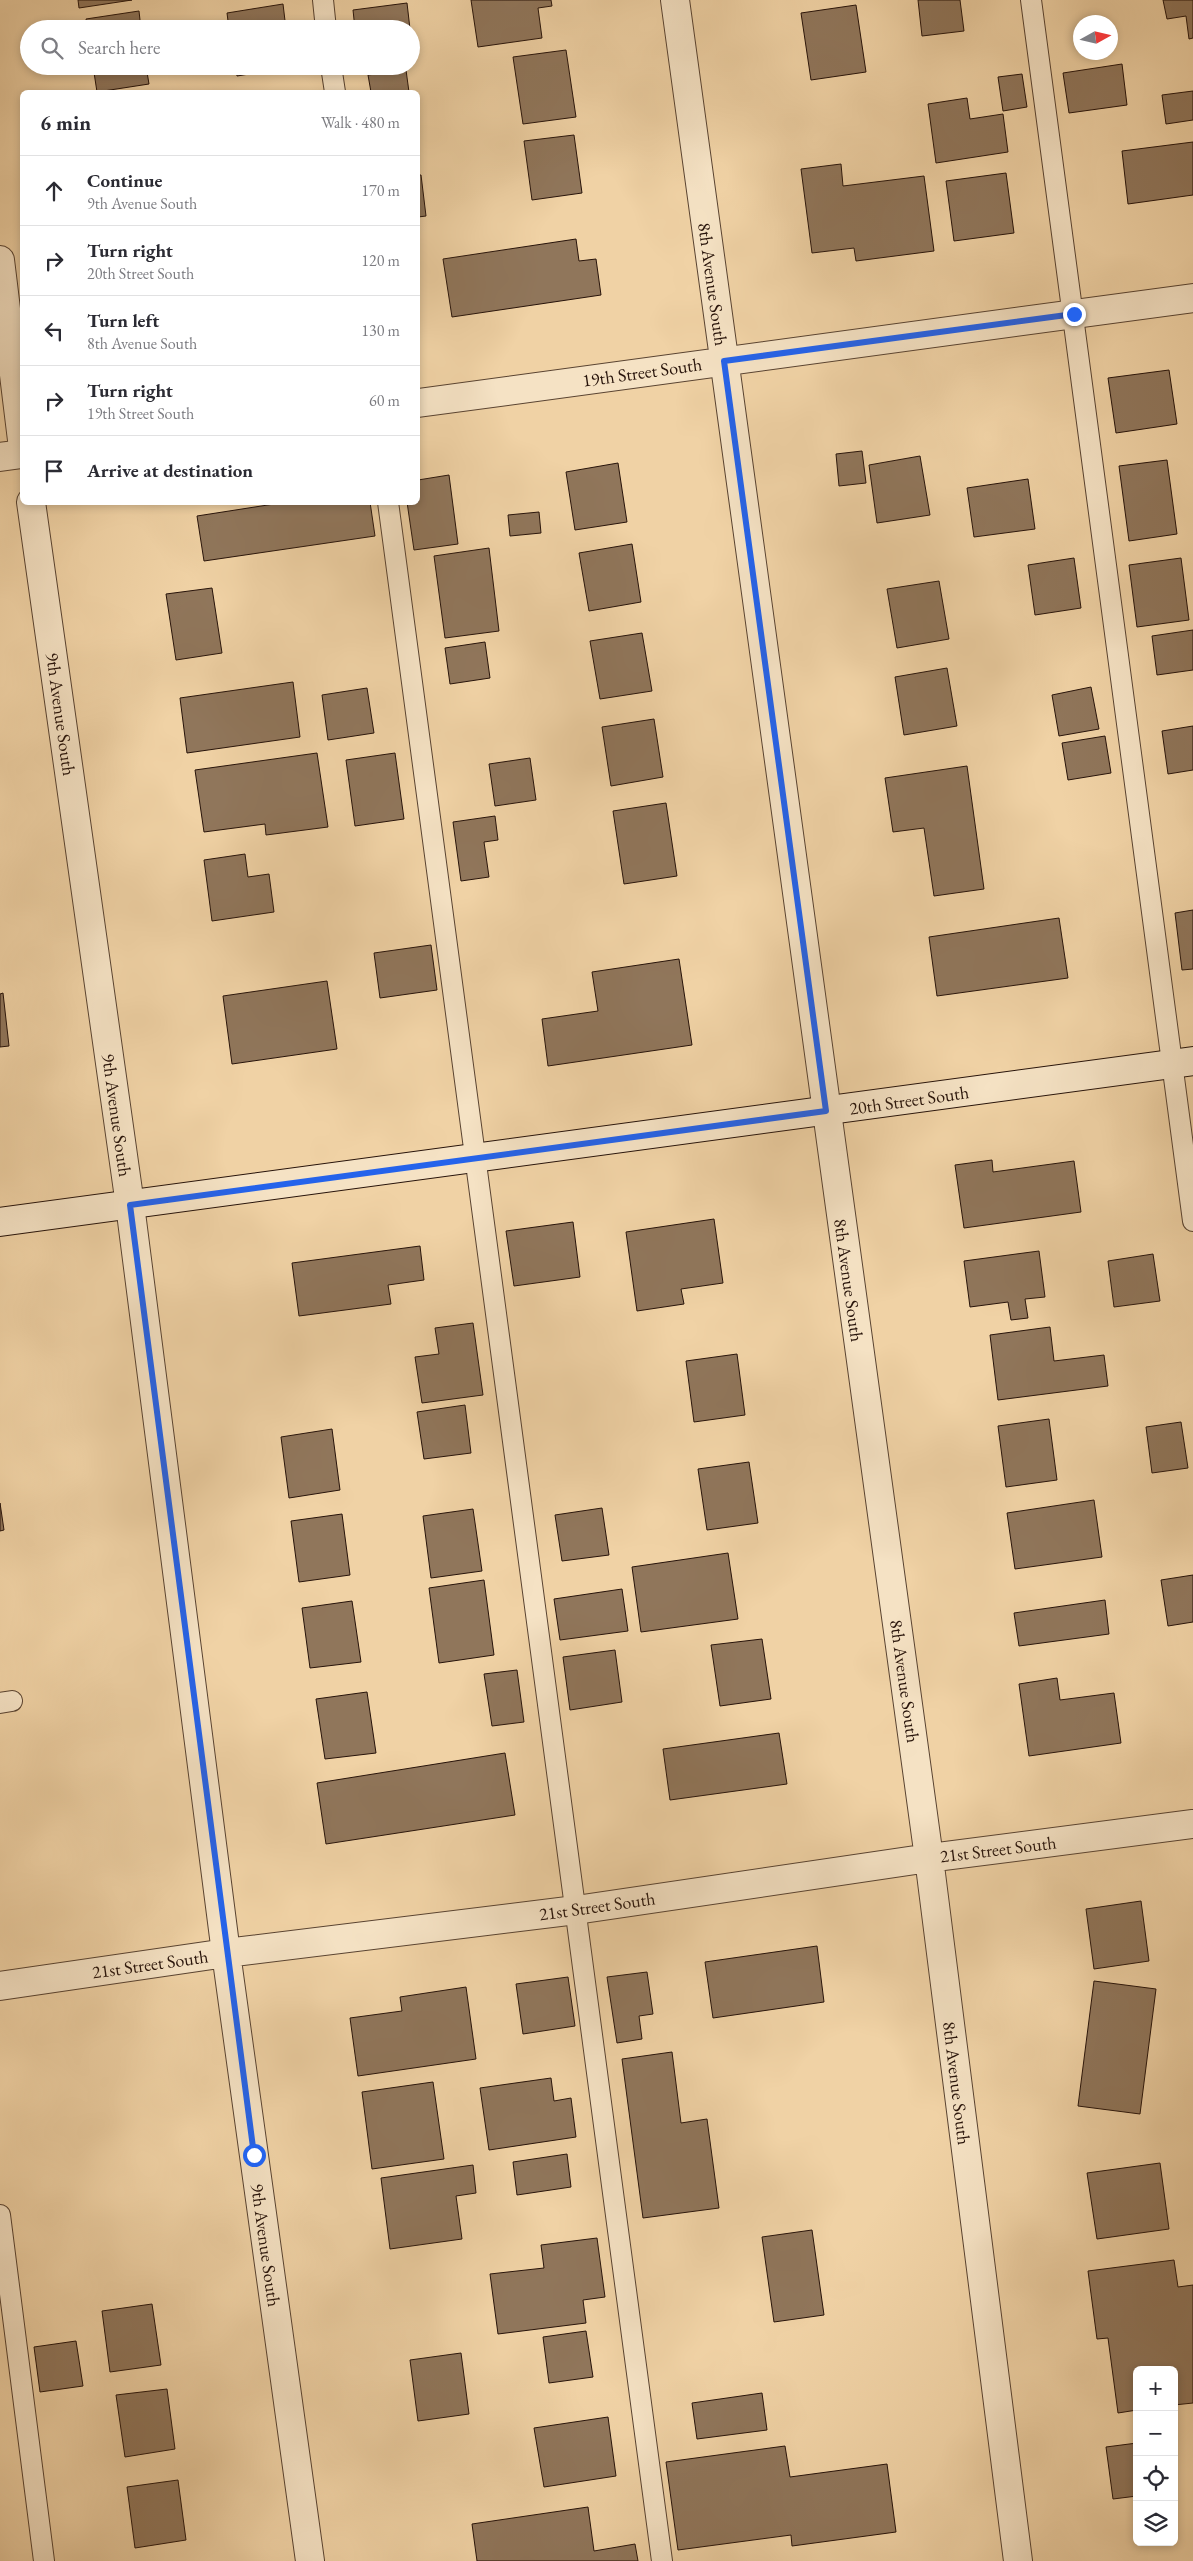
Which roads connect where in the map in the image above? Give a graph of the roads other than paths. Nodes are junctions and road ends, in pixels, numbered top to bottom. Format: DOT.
graph roads {
  1 [pos="323,0"];
  2 [pos="675,0"];
  3 [pos="1031,0"];
  4 [pos="325,20"];
  5 [pos="332,75"];
  6 [pos="335,90"];
  7 [pos="0,260"];
  8 [pos="1193,298"];
  9 [pos="1074,314"];
  10 [pos="724,361"];
  11 [pos="420,403"];
  12 [pos="20,424"];
  13 [pos="20,454"];
  14 [pos="0,457"];
  15 [pos="31,505"];
  16 [pos="388,505"];
  17 [pos="1183,1062"];
  18 [pos="826,1111"];
  19 [pos="475,1158"];
  20 [pos="130,1205"];
  21 [pos="1193,1220"];
  22 [pos="0,1222"];
  23 [pos="1193,1824"];
  24 [pos="929,1858"];
  25 [pos="576,1910"];
  26 [pos="226,1953"];
  27 [pos="0,1986"];
  28 [pos="0,2215"];
  29 [pos="44,2561"];
  30 [pos="310,2561"];
  31 [pos="662,2561"];
  32 [pos="1018,2561"];
  1 -- 4 [label="lane"];
  2 -- 10 [label="street, 8th Avenue South"];
  3 -- 9 [label="lane"];
  5 -- 6 [label="lane"];
  7 -- 12 [label="street"];
  8 -- 9 [label="street, 19th Street South"];
  9 -- 10 [label="street, 19th Street South"];
  9 -- 17 [label="lane"];
  10 -- 11 [label="street, 19th Street South"];
  10 -- 18 [label="street, 8th Avenue South"];
  13 -- 14 [label="street"];
  15 -- 20 [label="street, 9th Avenue South"];
  16 -- 19 [label="lane"];
  17 -- 18 [label="street, 20th Street South"];
  17 -- 21 [label="lane"];
  18 -- 19 [label="street, 20th Street South"];
  18 -- 24 [label="street, 8th Avenue South"];
  19 -- 20 [label="street, 20th Street South"];
  19 -- 25 [label="lane"];
  20 -- 22 [label="street, 20th Street South"];
  20 -- 26 [label="street, 9th Avenue South"];
  23 -- 24 [label="street, 21st Street South"];
  24 -- 25 [label="street, 21st Street South"];
  24 -- 32 [label="street, 8th Avenue South"];
  25 -- 26 [label="street, 21st Street South"];
  25 -- 31 [label="lane"];
  26 -- 27 [label="street, 21st Street South"];
  26 -- 30 [label="street, 9th Avenue South"];
  28 -- 29 [label="lane"];
}
